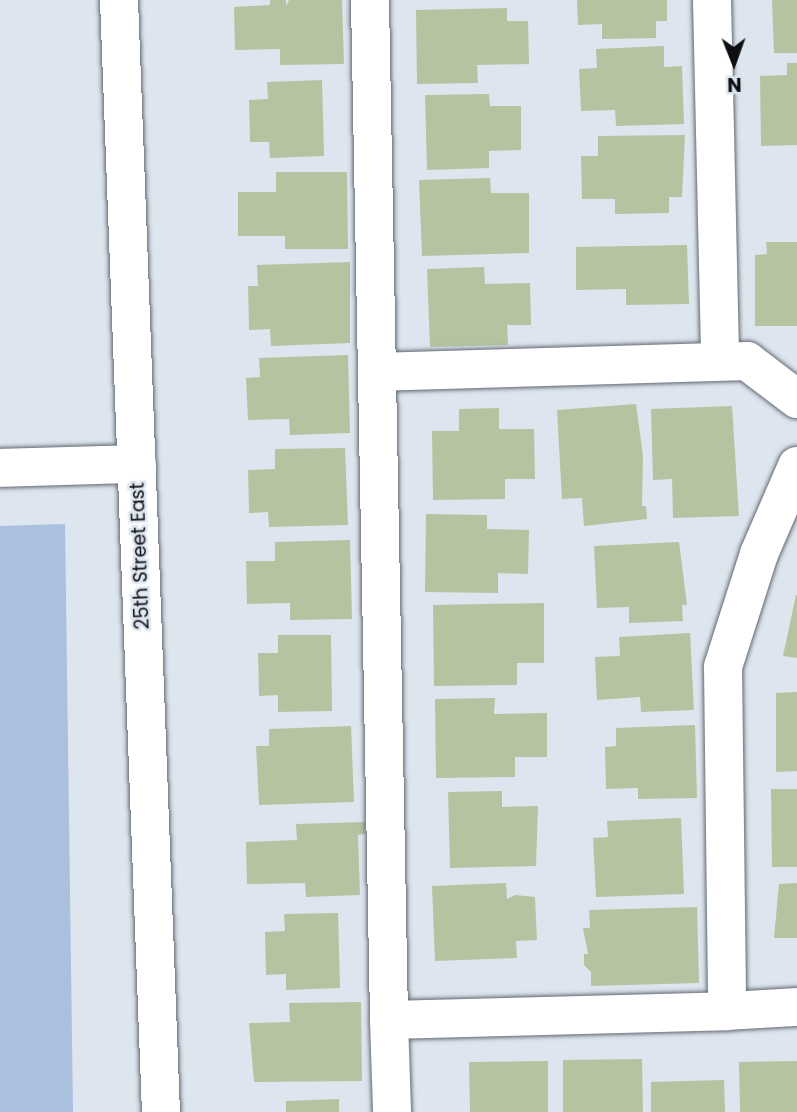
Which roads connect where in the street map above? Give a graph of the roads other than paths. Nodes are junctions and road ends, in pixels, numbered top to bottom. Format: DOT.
graph roads {
  1 [pos="119,0"];
  2 [pos="370,0"];
  3 [pos="712,0"];
  4 [pos="720,361"];
  5 [pos="377,372"];
  6 [pos="797,399"];
  7 [pos="136,464"];
  8 [pos="797,466"];
  9 [pos="0,467"];
  10 [pos="797,1007"];
  11 [pos="727,1011"];
  12 [pos="389,1020"];
  13 [pos="161,1112"];
  14 [pos="391,1112"];
  1 -- 7 [label="street, 25th Street East"];
  2 -- 5 [label="street"];
  3 -- 4 [label="street"];
  4 -- 5 [label="street"];
  4 -- 6 [label="street"];
  5 -- 12 [label="street"];
  7 -- 9 [label="street"];
  7 -- 13 [label="street, 25th Street East"];
  8 -- 11 [label="street"];
  10 -- 11 [label="street"];
  11 -- 12 [label="street"];
  12 -- 14 [label="street"];
}
